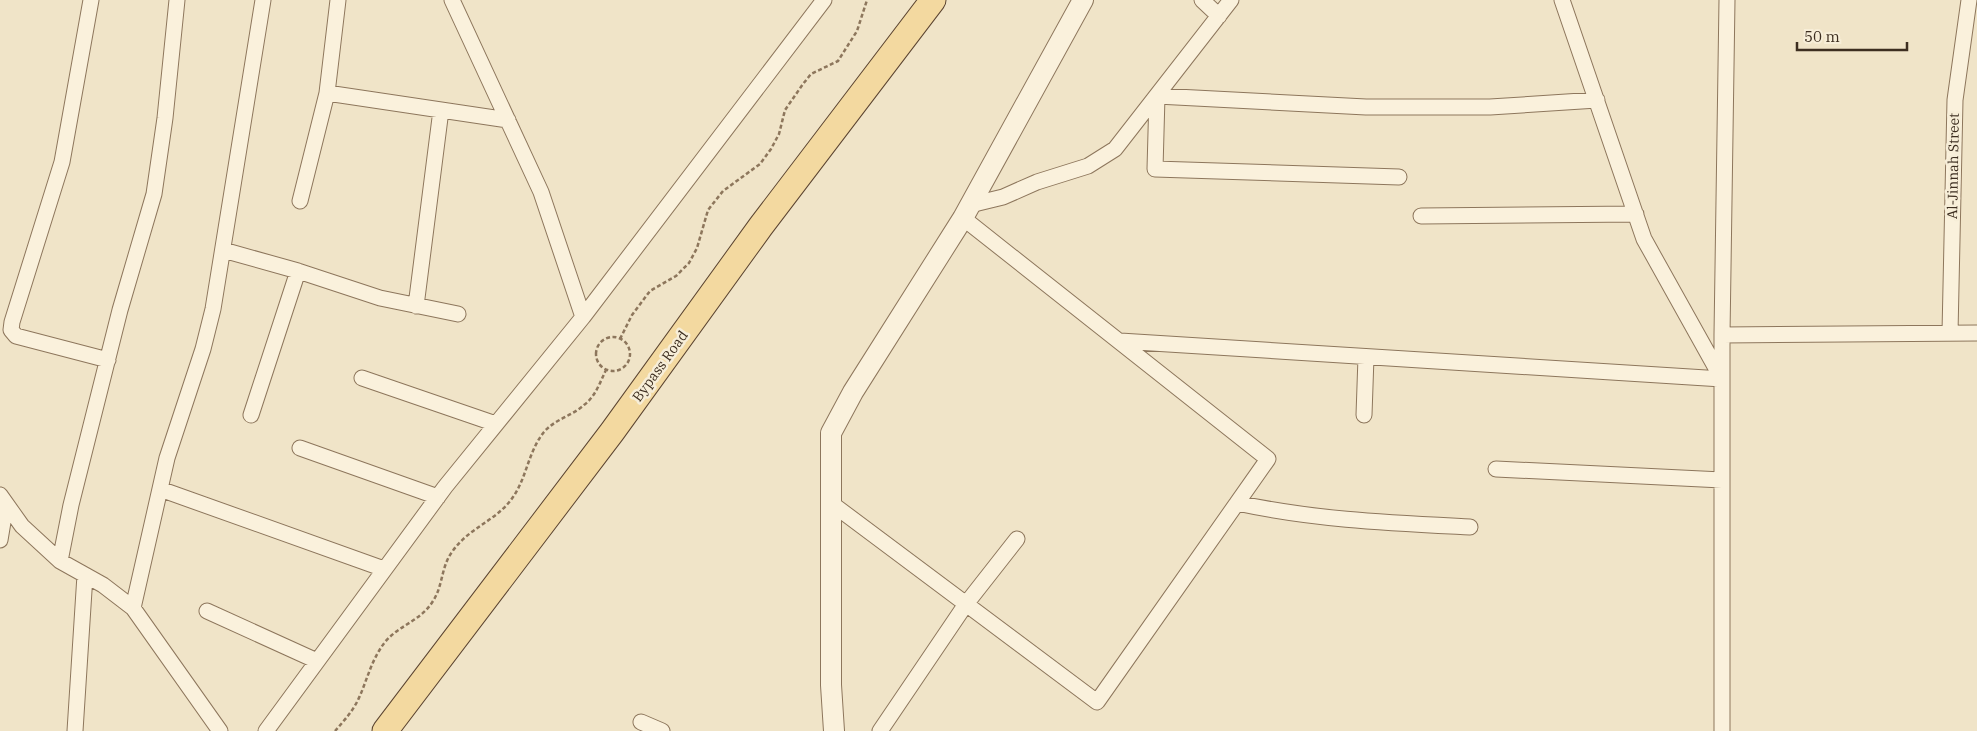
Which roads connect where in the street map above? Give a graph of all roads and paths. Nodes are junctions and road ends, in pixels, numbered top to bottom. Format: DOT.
graph roads {
  1 [pos="91,0"];
  2 [pos="178,0"];
  3 [pos="263,0"];
  4 [pos="338,0"];
  5 [pos="452,0"];
  6 [pos="867,0"];
  7 [pos="933,0"];
  8 [pos="1083,0"];
  9 [pos="1202,0"];
  10 [pos="1231,0"];
  11 [pos="1562,0"];
  12 [pos="1726,0"];
  13 [pos="1970,0"];
  14 [pos="821,2"];
  15 [pos="1219,16"];
  16 [pos="327,93"];
  17 [pos="1157,96"];
  18 [pos="1597,100"];
  19 [pos="441,110"];
  20 [pos="508,120"];
  21 [pos="1399,177"];
  22 [pos="300,201"];
  23 [pos="966,212"];
  24 [pos="1636,214"];
  25 [pos="1421,216"];
  26 [pos="223,250"];
  27 [pos="298,271"];
  28 [pos="416,306"];
  29 [pos="458,314"];
  30 [pos="583,317"];
  31 [pos="1977,332"];
  32 [pos="1950,333"];
  33 [pos="1722,335"];
  34 [pos="620,339"];
  35 [pos="1120,341"];
  36 [pos="1366,357"];
  37 [pos="108,360"];
  38 [pos="606,370"];
  39 [pos="362,378"];
  40 [pos="1722,379"];
  41 [pos="251,415"];
  42 [pos="1364,415"];
  43 [pos="496,424"];
  44 [pos="300,448"];
  45 [pos="1496,469"];
  46 [pos="1722,480"];
  47 [pos="160,488"];
  48 [pos="438,497"];
  49 [pos="3,500"];
  50 [pos="831,503"];
  51 [pos="1237,503"];
  52 [pos="1470,527"];
  53 [pos="1017,539"];
  54 [pos="0,540"];
  55 [pos="60,561"];
  56 [pos="384,570"];
  57 [pos="85,575"];
  58 [pos="966,604"];
  59 [pos="133,608"];
  60 [pos="207,611"];
  61 [pos="317,662"];
  62 [pos="641,722"];
  63 [pos="75,731"];
  64 [pos="220,731"];
  65 [pos="266,731"];
  66 [pos="336,731"];
  67 [pos="385,731"];
  68 [pos="662,731"];
  69 [pos="834,731"];
  70 [pos="880,731"];
  71 [pos="1722,731"];
  1 -- 37 [label="street"];
  2 -- 37 [label="street"];
  3 -- 26 [label="street"];
  4 -- 16 [label="street"];
  5 -- 20 [label="street"];
  6 -- 34 [label="path"];
  7 -- 67 [label="main road, Bypass Road"];
  8 -- 23 [label="street"];
  9 -- 15 [label="street"];
  10 -- 15 [label="street"];
  11 -- 18 [label="street"];
  12 -- 33 [label="street"];
  13 -- 32 [label="street, Al-Jinnah Street"];
  14 -- 30 [label="street"];
  15 -- 17 [label="street"];
  16 -- 19 [label="street"];
  16 -- 22 [label="street"];
  17 -- 18 [label="street"];
  17 -- 21 [label="street"];
  17 -- 23 [label="street"];
  18 -- 24 [label="street"];
  19 -- 20 [label="street"];
  19 -- 28 [label="street"];
  20 -- 30 [label="street"];
  23 -- 35 [label="street"];
  23 -- 50 [label="street"];
  24 -- 25 [label="street"];
  24 -- 40 [label="street"];
  26 -- 27 [label="street"];
  26 -- 47 [label="street"];
  27 -- 28 [label="street"];
  27 -- 41 [label="street"];
  28 -- 29 [label="street"];
  30 -- 43 [label="street"];
  31 -- 32 [label="street"];
  32 -- 33 [label="street"];
  33 -- 40 [label="street"];
  34 -- 38 [label="path"];
  34 -- 38 [label="path"];
  35 -- 36 [label="street"];
  35 -- 51 [label="street"];
  36 -- 40 [label="street"];
  36 -- 42 [label="street"];
  37 -- 55 [label="street"];
  38 -- 66 [label="path"];
  39 -- 43 [label="street"];
  40 -- 46 [label="street"];
  43 -- 48 [label="street"];
  44 -- 48 [label="street"];
  45 -- 46 [label="street"];
  46 -- 71 [label="street"];
  47 -- 56 [label="street"];
  47 -- 59 [label="street"];
  48 -- 56 [label="street"];
  49 -- 54 [label="street"];
  49 -- 55 [label="street"];
  50 -- 58 [label="street"];
  50 -- 69 [label="street"];
  51 -- 52 [label="street"];
  51 -- 58 [label="street"];
  53 -- 58 [label="street"];
  55 -- 57 [label="street"];
  56 -- 61 [label="street"];
  57 -- 59 [label="street"];
  57 -- 63 [label="street"];
  58 -- 70 [label="street"];
  59 -- 64 [label="street"];
  60 -- 61 [label="street"];
  61 -- 65 [label="street"];
  62 -- 68 [label="street"];
}
